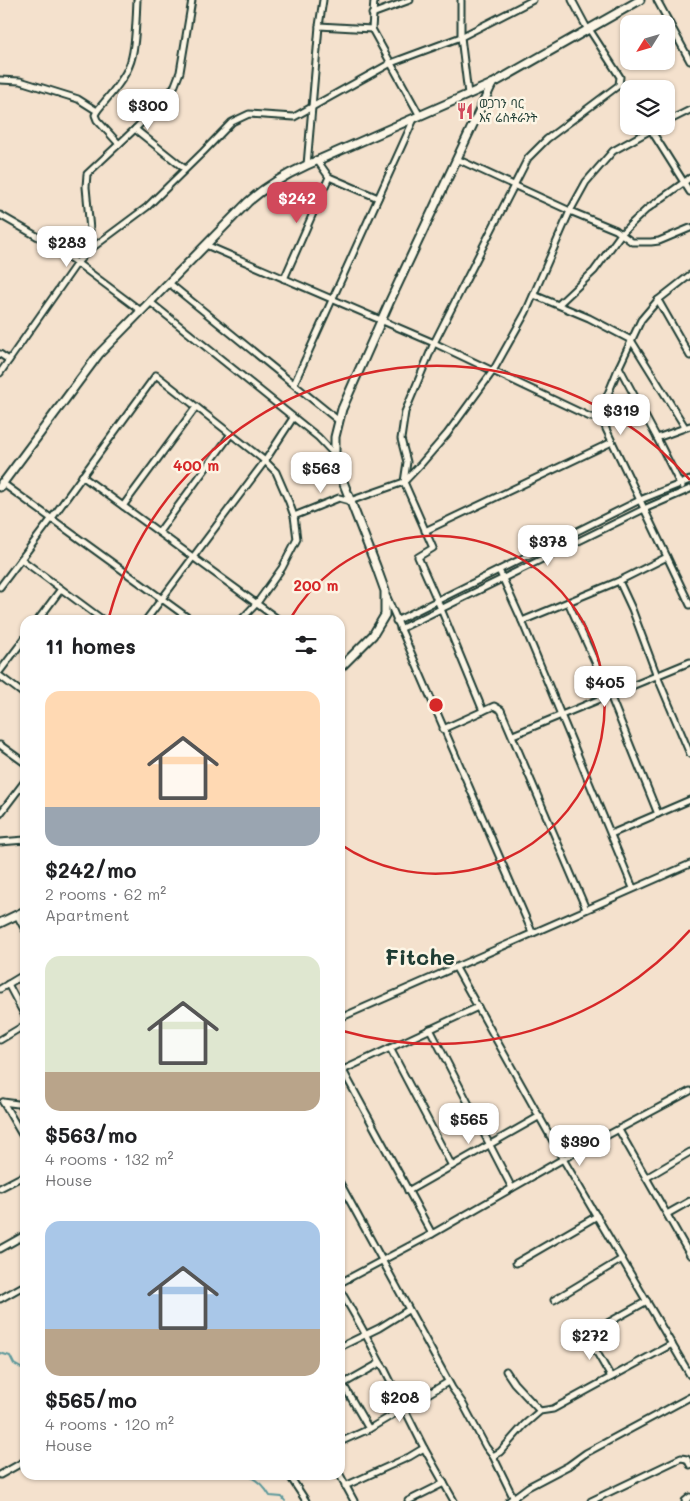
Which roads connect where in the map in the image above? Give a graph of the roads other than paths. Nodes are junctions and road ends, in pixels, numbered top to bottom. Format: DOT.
graph roads {
  1 [pos="137,0"];
  2 [pos="192,0"];
  3 [pos="324,0"];
  4 [pos="374,0"];
  5 [pos="410,0"];
  6 [pos="461,0"];
  7 [pos="533,0"];
  8 [pos="572,0"];
  9 [pos="640,0"];
  10 [pos="657,0"];
  11 [pos="372,14"];
  12 [pos="319,26"];
  13 [pos="372,29"];
  14 [pos="588,29"];
  15 [pos="461,36"];
  16 [pos="690,61"];
  17 [pos="391,63"];
  18 [pos="0,80"];
  19 [pos="492,84"];
  20 [pos="468,94"];
  21 [pos="312,108"];
  22 [pos="690,110"];
  23 [pos="97,111"];
  24 [pos="417,118"];
  25 [pos="675,118"];
  26 [pos="135,129"];
  27 [pos="642,135"];
  28 [pos="654,135"];
  29 [pos="119,144"];
  30 [pos="456,159"];
  31 [pos="317,160"];
  32 [pos="307,165"];
  33 [pos="185,169"];
  34 [pos="329,177"];
  35 [pos="690,178"];
  36 [pos="684,182"];
  37 [pos="513,185"];
  38 [pos="690,192"];
  39 [pos="378,198"];
  40 [pos="570,212"];
  41 [pos="0,215"];
  42 [pos="690,228"];
  43 [pos="621,234"];
  44 [pos="206,245"];
  45 [pos="88,251"];
  46 [pos="78,263"];
  47 [pos="690,276"];
  48 [pos="284,279"];
  49 [pos="168,283"];
  50 [pos="534,295"];
  51 [pos="332,300"];
  52 [pos="658,300"];
  53 [pos="150,302"];
  54 [pos="559,304"];
  55 [pos="141,311"];
  56 [pos="382,320"];
  57 [pos="631,340"];
  58 [pos="434,343"];
  59 [pos="0,354"];
  60 [pos="690,356"];
  61 [pos="9,360"];
  62 [pos="619,367"];
  63 [pos="493,371"];
  64 [pos="0,372"];
  65 [pos="294,384"];
  66 [pos="196,407"];
  67 [pos="293,418"];
  68 [pos="603,418"];
  69 [pos="339,421"];
  70 [pos="688,427"];
  71 [pos="231,434"];
  72 [pos="657,438"];
  73 [pos="612,442"];
  74 [pos="335,455"];
  75 [pos="265,461"];
  76 [pos="82,476"];
  77 [pos="690,480"];
  78 [pos="404,482"];
  79 [pos="1,484"];
  80 [pos="680,484"];
  81 [pos="689,489"];
  82 [pos="640,500"];
  83 [pos="350,501"];
  84 [pos="123,506"];
  85 [pos="644,508"];
  86 [pos="294,516"];
  87 [pos="52,518"];
  88 [pos="426,531"];
  89 [pos="159,532"];
  90 [pos="193,557"];
  91 [pos="667,557"];
  92 [pos="21,559"];
  93 [pos="499,570"];
  94 [pos="503,579"];
  95 [pos="619,581"];
  96 [pos="0,587"];
  97 [pos="61,589"];
  98 [pos="384,592"];
  99 [pos="162,598"];
  100 [pos="437,600"];
  101 [pos="568,602"];
  102 [pos="256,603"];
  103 [pos="690,605"];
  104 [pos="441,608"];
  105 [pos="42,615"];
  106 [pos="91,615"];
  107 [pos="150,615"];
  108 [pos="184,615"];
  109 [pos="245,615"];
  110 [pos="272,615"];
  111 [pos="396,621"];
  112 [pos="522,621"];
  113 [pos="400,629"];
  114 [pos="20,645"];
  115 [pos="345,662"];
  116 [pos="690,662"];
  117 [pos="0,671"];
  118 [pos="0,676"];
  119 [pos="657,676"];
  120 [pos="20,691"];
  121 [pos="610,695"];
  122 [pos="483,711"];
  123 [pos="561,715"];
  124 [pos="443,729"];
  125 [pos="513,736"];
  126 [pos="0,745"];
  127 [pos="690,754"];
  128 [pos="20,759"];
  129 [pos="20,787"];
  130 [pos="690,800"];
  131 [pos="0,813"];
  132 [pos="658,814"];
  133 [pos="611,834"];
  134 [pos="20,840"];
  135 [pos="0,842"];
  136 [pos="690,864"];
  137 [pos="633,888"];
  138 [pos="586,909"];
  139 [pos="20,914"];
  140 [pos="17,915"];
  141 [pos="20,921"];
  142 [pos="0,923"];
  143 [pos="532,932"];
  144 [pos="456,968"];
  145 [pos="20,977"];
  146 [pos="8,984"];
  147 [pos="0,989"];
  148 [pos="20,1007"];
  149 [pos="478,1007"];
  150 [pos="345,1016"];
  151 [pos="20,1028"];
  152 [pos="430,1029"];
  153 [pos="0,1040"];
  154 [pos="390,1048"];
  155 [pos="345,1065"];
  156 [pos="345,1074"];
  157 [pos="690,1091"];
  158 [pos="1,1101"];
  159 [pos="20,1104"];
  160 [pos="540,1116"];
  161 [pos="619,1130"];
  162 [pos="20,1132"];
  163 [pos="490,1145"];
  164 [pos="690,1152"];
  165 [pos="563,1159"];
  166 [pos="452,1166"];
  167 [pos="20,1178"];
  168 [pos="646,1178"];
  169 [pos="0,1188"];
  170 [pos="512,1188"];
  171 [pos="408,1191"];
  172 [pos="345,1192"];
  173 [pos="690,1202"];
  174 [pos="666,1214"];
  175 [pos="597,1216"];
  176 [pos="432,1234"];
  177 [pos="20,1238"];
  178 [pos="0,1249"];
  179 [pos="690,1256"];
  180 [pos="622,1259"];
  181 [pos="381,1260"];
  182 [pos="516,1263"];
  183 [pos="345,1280"];
  184 [pos="20,1287"];
  185 [pos="0,1299"];
  186 [pos="345,1299"];
  187 [pos="554,1300"];
  188 [pos="647,1301"];
  189 [pos="408,1310"];
  190 [pos="366,1335"];
  191 [pos="672,1344"];
  192 [pos="345,1345"];
  193 [pos="380,1363"];
  194 [pos="506,1371"];
  195 [pos="690,1375"];
  196 [pos="612,1377"];
  197 [pos="345,1380"];
  198 [pos="448,1382"];
  199 [pos="345,1389"];
  200 [pos="690,1397"];
  201 [pos="405,1408"];
  202 [pos="540,1411"];
  203 [pos="369,1429"];
  204 [pos="345,1440"];
  205 [pos="424,1448"];
  206 [pos="493,1456"];
  207 [pos="20,1464"];
  208 [pos="690,1464"];
  209 [pos="0,1475"];
  210 [pos="292,1480"];
  211 [pos="342,1480"];
  212 [pos="444,1483"];
  213 [pos="345,1486"];
  214 [pos="690,1497"];
  215 [pos="513,1500"];
  216 [pos="306,1501"];
  217 [pos="354,1501"];
  218 [pos="408,1501"];
  219 [pos="454,1501"];
  220 [pos="591,1501"];
  221 [pos="685,1501"];
  1 -- 23 [label="street"];
  2 -- 26 [label="street"];
  3 -- 12 [label="street"];
  4 -- 11 [label="street"];
  5 -- 11 [label="street"];
  6 -- 15 [label="street"];
  7 -- 15 [label="street"];
  8 -- 14 [label="street"];
  9 -- 14 [label="street"];
  10 -- 16 [label="street"];
  11 -- 13 [label="street"];
  12 -- 13 [label="street"];
  12 -- 21 [label="street"];
  13 -- 17 [label="street"];
  14 -- 19 [label="street"];
  14 -- 37 [label="street"];
  15 -- 17 [label="street"];
  15 -- 20 [label="street"];
  17 -- 21 [label="street"];
  17 -- 24 [label="street"];
  18 -- 23 [label="street"];
  19 -- 20 [label="street"];
  19 -- 30 [label="street"];
  20 -- 24 [label="street"];
  21 -- 32 [label="street"];
  21 -- 33 [label="street"];
  22 -- 25 [label="street"];
  23 -- 29 [label="street"];
  24 -- 31 [label="street"];
  24 -- 39 [label="street"];
  26 -- 29 [label="street"];
  26 -- 33 [label="street"];
  27 -- 40 [label="street"];
  28 -- 36 [label="street"];
  29 -- 45 [label="street"];
  30 -- 37 [label="street"];
  30 -- 56 [label="street"];
  31 -- 32 [label="street"];
  31 -- 34 [label="street"];
  32 -- 44 [label="street"];
  33 -- 45 [label="street"];
  34 -- 39 [label="street"];
  34 -- 48 [label="street"];
  35 -- 36 [label="street"];
  36 -- 38 [label="street"];
  36 -- 43 [label="street"];
  37 -- 40 [label="street"];
  37 -- 58 [label="street"];
  39 -- 51 [label="street"];
  40 -- 43 [label="street"];
  40 -- 50 [label="street"];
  41 -- 46 [label="street"];
  42 -- 43 [label="street"];
  43 -- 54 [label="street"];
  44 -- 48 [label="street"];
  44 -- 49 [label="street"];
  45 -- 46 [label="street"];
  46 -- 55 [label="street"];
  46 -- 61 [label="street"];
  47 -- 52 [label="street"];
  48 -- 51 [label="street"];
  49 -- 53 [label="street"];
  49 -- 65 [label="street"];
  50 -- 54 [label="street"];
  50 -- 63 [label="street"];
  51 -- 56 [label="street"];
  51 -- 65 [label="street"];
  52 -- 57 [label="street"];
  52 -- 60 [label="street"];
  53 -- 55 [label="street"];
  53 -- 67 [label="street"];
  54 -- 57 [label="street"];
  55 -- 79 [label="street"];
  56 -- 58 [label="street"];
  56 -- 69 [label="street"];
  57 -- 62 [label="street"];
  57 -- 70 [label="street"];
  58 -- 63 [label="street"];
  58 -- 78 [label="street"];
  59 -- 61 [label="street"];
  61 -- 64 [label="street"];
  62 -- 68 [label="street"];
  62 -- 72 [label="street"];
  63 -- 68 [label="street"];
  63 -- 78 [label="street"];
  65 -- 69 [label="street"];
  66 -- 71 [label="street"];
  66 -- 76 [label="street"];
  66 -- 84 [label="street"];
  67 -- 74 [label="street"];
  67 -- 75 [label="street"];
  68 -- 73 [label="street"];
  69 -- 74 [label="street"];
  70 -- 72 [label="street"];
  71 -- 75 [label="street"];
  71 -- 89 [label="street"];
  72 -- 80 [label="street"];
  73 -- 82 [label="street"];
  73 -- 88 [label="street"];
  74 -- 83 [label="street"];
  75 -- 86 [label="street"];
  75 -- 90 [label="street"];
  76 -- 84 [label="street"];
  76 -- 87 [label="street"];
  77 -- 80 [label="street"];
  78 -- 83 [label="street"];
  78 -- 88 [label="street"];
  79 -- 87 [label="street"];
  80 -- 81 [label="street"];
  80 -- 82 [label="street"];
  81 -- 85 [label="street"];
  82 -- 85 [label="street"];
  82 -- 93 [label="street"];
  83 -- 86 [label="street"];
  83 -- 98 [label="street"];
  84 -- 89 [label="street"];
  85 -- 91 [label="street"];
  85 -- 94 [label="street"];
  86 -- 102 [label="street"];
  87 -- 92 [label="street"];
  87 -- 99 [label="street"];
  88 -- 100 [label="street"];
  89 -- 90 [label="street"];
  90 -- 99 [label="street"];
  90 -- 102 [label="street"];
  91 -- 95 [label="street"];
  91 -- 103 [label="street"];
  92 -- 96 [label="street"];
  92 -- 97 [label="street"];
  93 -- 94 [label="street"];
  93 -- 100 [label="street"];
  94 -- 104 [label="street"];
  94 -- 112 [label="street"];
  95 -- 101 [label="street"];
  95 -- 119 [label="street"];
  97 -- 105 [label="street"];
  97 -- 106 [label="street"];
  98 -- 111 [label="street"];
  98 -- 115 [label="street"];
  99 -- 107 [label="street"];
  99 -- 108 [label="street"];
  100 -- 104 [label="street"];
  100 -- 111 [label="street"];
  101 -- 112 [label="street"];
  101 -- 121 [label="street"];
  102 -- 109 [label="street"];
  102 -- 110 [label="street"];
  104 -- 113 [label="street"];
  104 -- 122 [label="street"];
  111 -- 113 [label="street"];
  112 -- 123 [label="street"];
  113 -- 124 [label="street"];
  114 -- 117 [label="street"];
  116 -- 119 [label="street"];
  118 -- 120 [label="street"];
  119 -- 121 [label="street"];
  119 -- 127 [label="street"];
  121 -- 123 [label="street"];
  121 -- 132 [label="street"];
  122 -- 124 [label="street"];
  122 -- 125 [label="street"];
  123 -- 125 [label="street"];
  123 -- 133 [label="street"];
  124 -- 143 [label="street"];
  125 -- 138 [label="street"];
  126 -- 128 [label="street"];
  129 -- 131 [label="street"];
  130 -- 132 [label="street"];
  132 -- 133 [label="street"];
  133 -- 137 [label="street"];
  134 -- 135 [label="street"];
  136 -- 137 [label="street"];
  137 -- 138 [label="street"];
  138 -- 143 [label="street"];
  139 -- 140 [label="street"];
  140 -- 141 [label="street"];
  140 -- 142 [label="street"];
  143 -- 144 [label="street"];
  144 -- 149 [label="street"];
  144 -- 150 [label="street"];
  145 -- 146 [label="street"];
  146 -- 147 [label="street"];
  146 -- 148 [label="street"];
  149 -- 152 [label="street"];
  149 -- 160 [label="street"];
  151 -- 153 [label="street"];
  152 -- 154 [label="street"];
  152 -- 163 [label="street"];
  154 -- 155 [label="street"];
  154 -- 166 [label="street"];
  156 -- 171 [label="street"];
  157 -- 161 [label="street"];
  158 -- 159 [label="street"];
  158 -- 162 [label="street"];
  160 -- 163 [label="street"];
  160 -- 165 [label="street"];
  161 -- 165 [label="street"];
  161 -- 168 [label="street"];
  163 -- 166 [label="street"];
  163 -- 170 [label="street"];
  164 -- 168 [label="street"];
  165 -- 170 [label="street"];
  165 -- 175 [label="street"];
  166 -- 171 [label="street"];
  167 -- 169 [label="street"];
  168 -- 174 [label="street"];
  170 -- 176 [label="street"];
  171 -- 176 [label="street"];
  172 -- 181 [label="street"];
  173 -- 174 [label="street"];
  174 -- 179 [label="street"];
  175 -- 180 [label="street"];
  175 -- 182 [label="street"];
  176 -- 181 [label="street"];
  177 -- 178 [label="street"];
  180 -- 187 [label="street"];
  180 -- 188 [label="street"];
  181 -- 183 [label="street"];
  181 -- 189 [label="street"];
  184 -- 185 [label="street"];
  186 -- 190 [label="street"];
  188 -- 191 [label="street"];
  188 -- 196 [label="street"];
  189 -- 190 [label="street"];
  189 -- 198 [label="street"];
  190 -- 192 [label="street"];
  190 -- 193 [label="street"];
  191 -- 195 [label="street"];
  191 -- 196 [label="street"];
  193 -- 197 [label="street"];
  193 -- 201 [label="street"];
  194 -- 202 [label="street"];
  196 -- 202 [label="street"];
  198 -- 201 [label="street"];
  198 -- 206 [label="street"];
  199 -- 203 [label="street"];
  200 -- 215 [label="street"];
  201 -- 203 [label="street"];
  201 -- 205 [label="street"];
  202 -- 206 [label="street"];
  203 -- 204 [label="street"];
  205 -- 212 [label="street"];
  205 -- 213 [label="street"];
  206 -- 215 [label="street"];
  207 -- 209 [label="street"];
  208 -- 220 [label="street"];
  210 -- 216 [label="street"];
  211 -- 213 [label="street"];
  212 -- 218 [label="street"];
  212 -- 219 [label="street"];
  213 -- 217 [label="street"];
  214 -- 221 [label="street"];
}
